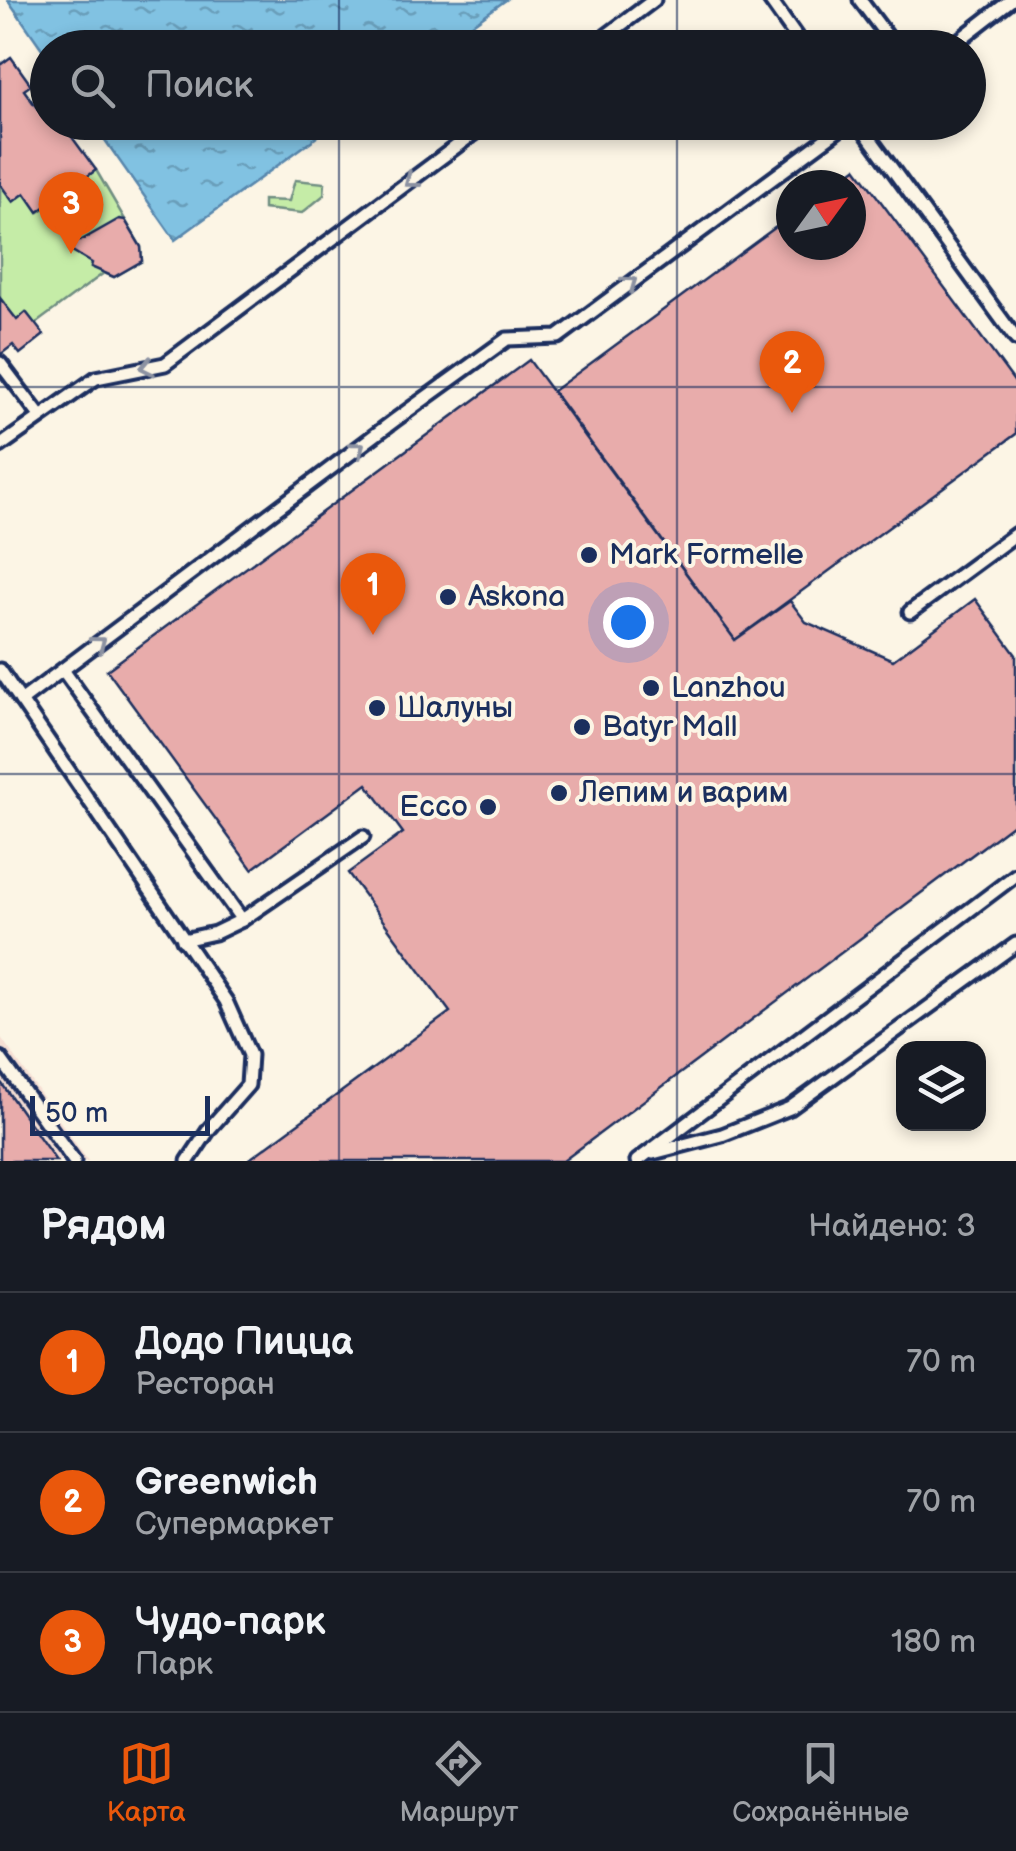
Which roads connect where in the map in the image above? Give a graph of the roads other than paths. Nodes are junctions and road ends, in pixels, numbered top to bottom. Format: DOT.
graph roads {
  1 [pos="654,0"];
  2 [pos="770,0"];
  3 [pos="860,0"];
  4 [pos="1011,0"];
  5 [pos="614,30"];
  6 [pos="791,30"];
  7 [pos="882,30"];
  8 [pos="972,30"];
  9 [pos="465,140"];
  10 [pos="825,140"];
  11 [pos="871,140"];
  12 [pos="1016,340"];
  13 [pos="0,362"];
  14 [pos="40,416"];
  15 [pos="0,446"];
  16 [pos="1016,534"];
  17 [pos="910,612"];
  18 [pos="0,670"];
  19 [pos="63,670"];
  20 [pos="20,702"];
  21 [pos="363,837"];
  22 [pos="1016,875"];
  23 [pos="242,920"];
  24 [pos="184,940"];
  25 [pos="1016,944"];
  26 [pos="0,1058"];
  27 [pos="640,1158"];
  28 [pos="74,1161"];
  29 [pos="188,1161"];
  1 -- 5 [label="lane"];
  2 -- 6 [label="lane"];
  3 -- 7 [label="lane"];
  4 -- 8 [label="lane"];
  9 -- 14 [label="lane, one-way"];
  19 -- 10 [label="lane, one-way"];
  11 -- 12 [label="lane"];
  13 -- 14 [label="lane"];
  14 -- 15 [label="lane"];
  16 -- 17 [label="lane"];
  18 -- 20 [label="lane"];
  19 -- 20 [label="lane"];
  19 -- 23 [label="lane"];
  20 -- 24 [label="lane"];
  21 -- 23 [label="lane"];
  22 -- 27 [label="lane"];
  23 -- 24 [label="lane"];
  24 -- 29 [label="lane"];
  25 -- 27 [label="lane"];
  26 -- 28 [label="lane"];
}
